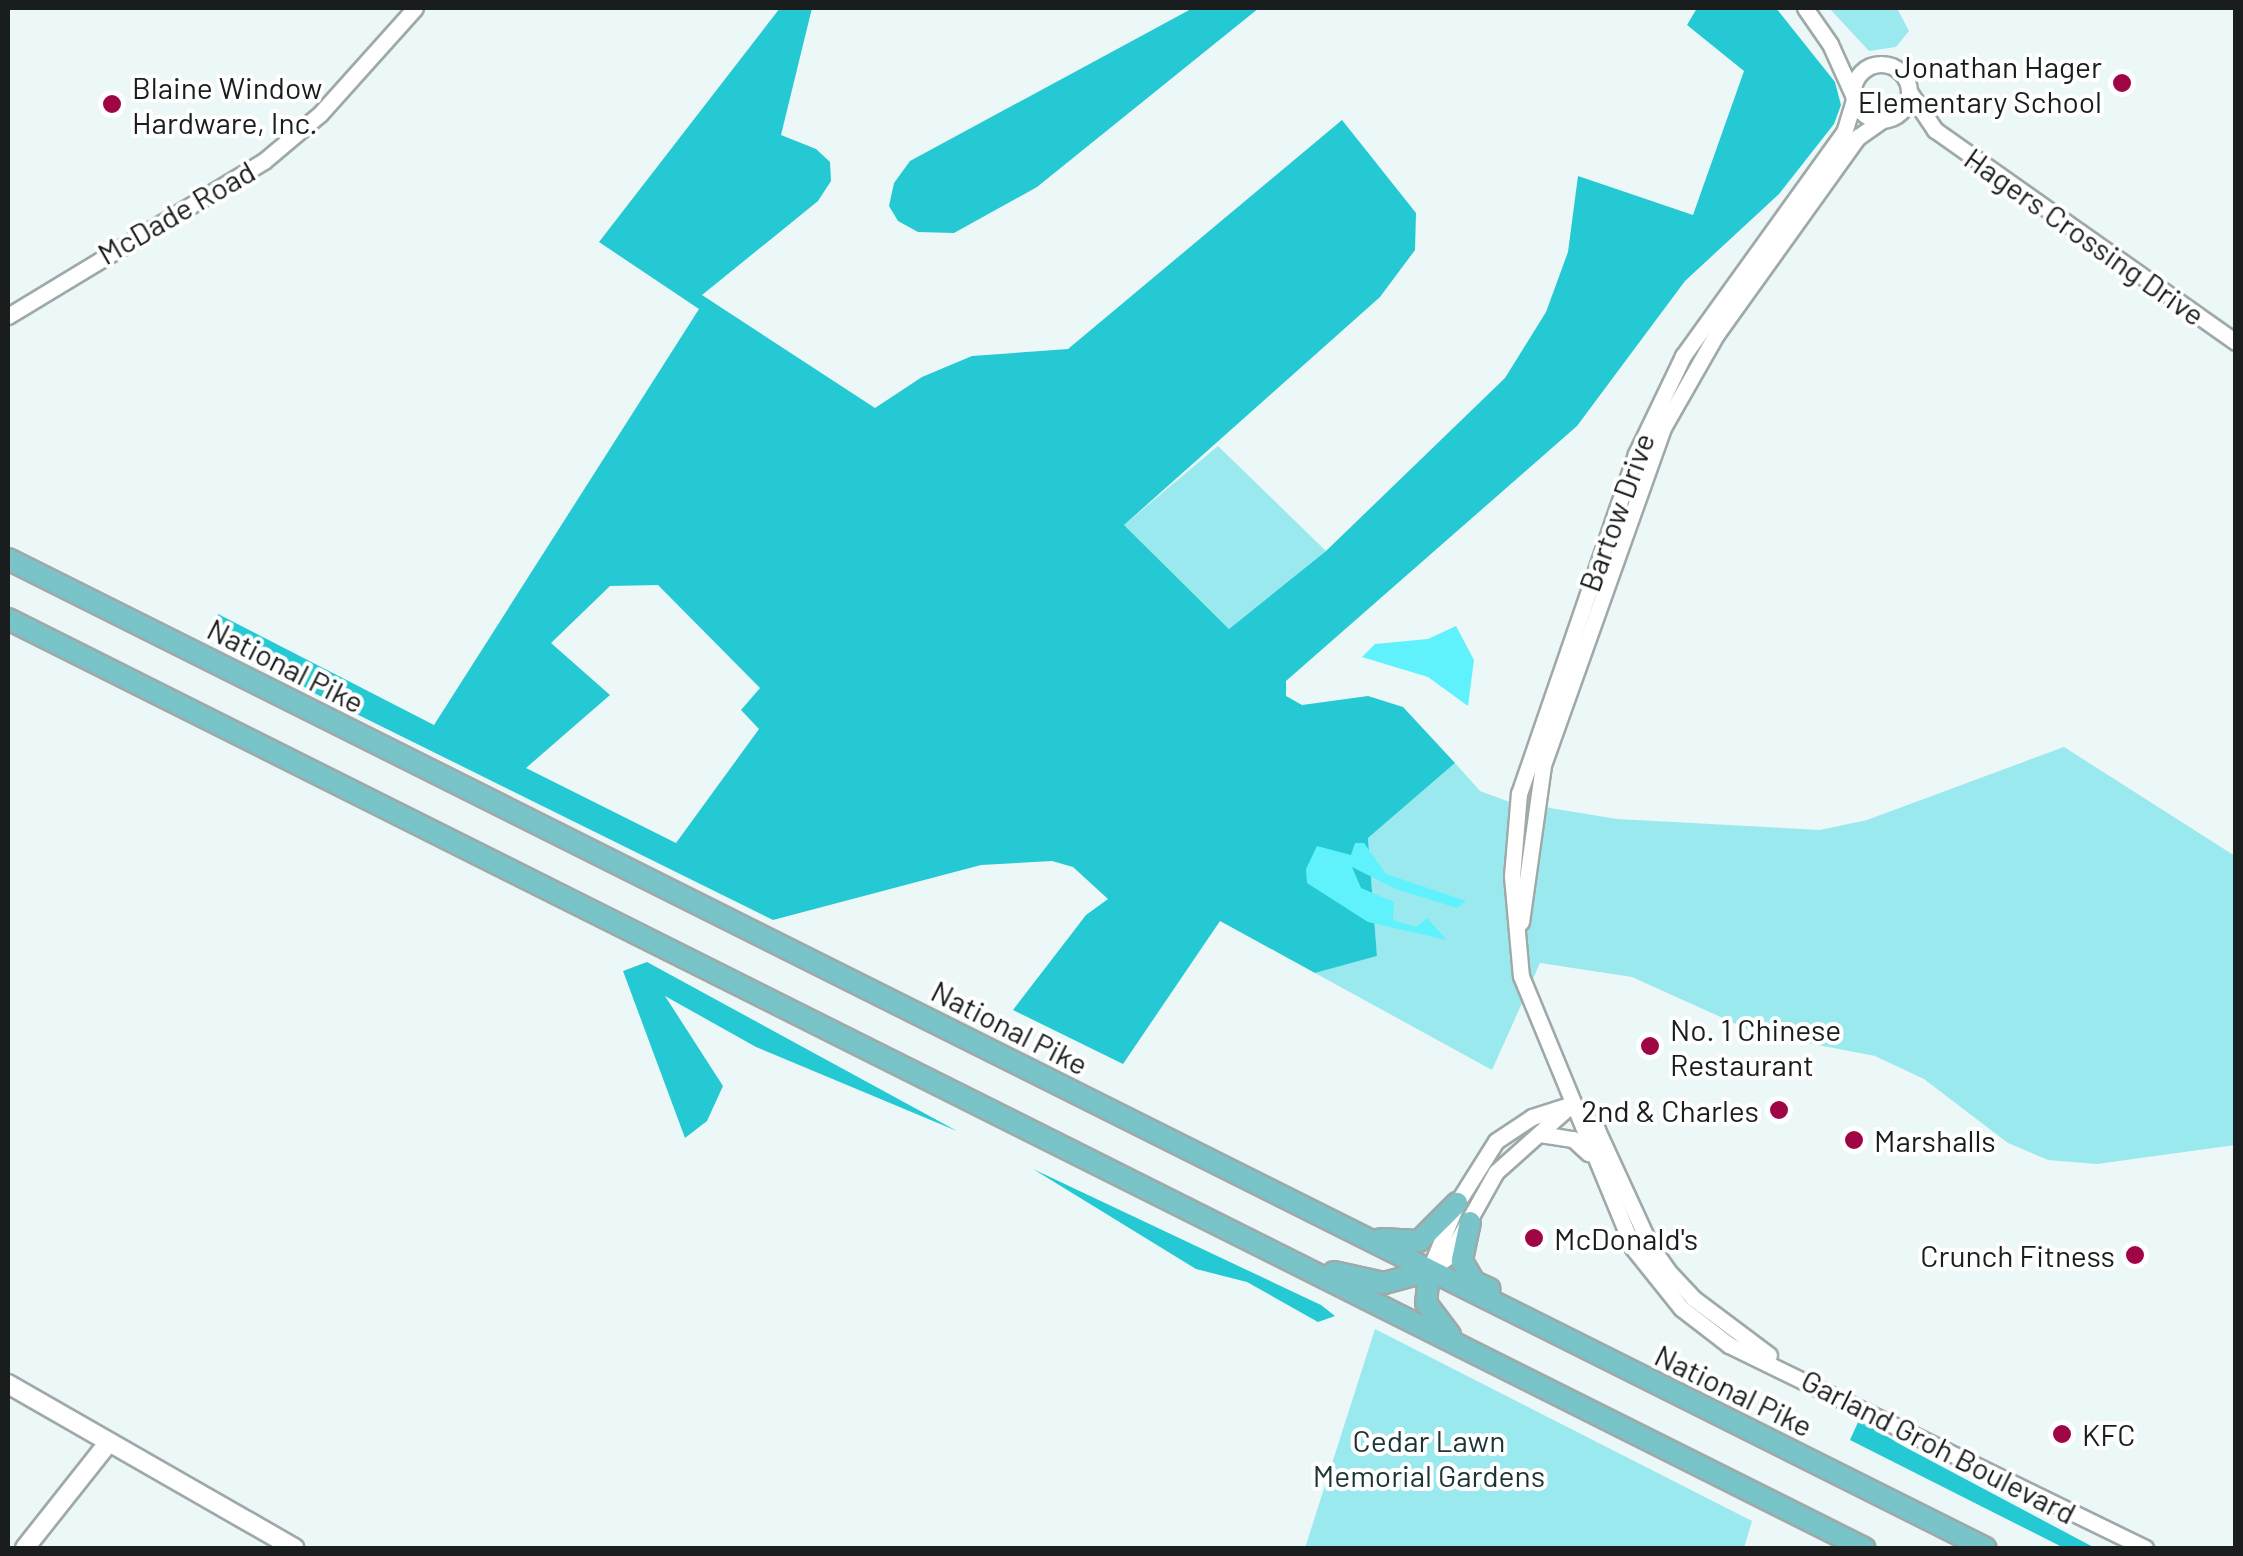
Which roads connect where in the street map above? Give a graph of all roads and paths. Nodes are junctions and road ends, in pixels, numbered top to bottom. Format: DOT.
graph roads {
  1 [pos="415,8"];
  2 [pos="1804,8"];
  3 [pos="1830,44"];
  4 [pos="1871,66"];
  5 [pos="1910,93"];
  6 [pos="1854,98"];
  7 [pos="1884,120"];
  8 [pos="1936,130"];
  9 [pos="8,316"];
  10 [pos="2236,342"];
  11 [pos="8,559"];
  12 [pos="8,619"];
  13 [pos="1521,976"];
  14 [pos="1572,1104"];
  15 [pos="1540,1134"];
  16 [pos="1592,1159"];
  17 [pos="1457,1204"];
  18 [pos="1195,1213"];
  19 [pos="1470,1222"];
  20 [pos="1342,1227"];
  21 [pos="1429,1271"];
  22 [pos="1471,1353"];
  23 [pos="1788,1369"];
  24 [pos="8,1384"];
  25 [pos="1758,1435"];
  26 [pos="108,1442"];
  27 [pos="25,1548"];
  28 [pos="294,1548"];
  29 [pos="1864,1548"];
  30 [pos="1986,1548"];
  31 [pos="2144,1548"];
  1 -- 9 [label="street, McDade Road"];
  2 -- 3 [label="street"];
  3 -- 4 [label="street"];
  3 -- 6 [label="street"];
  4 -- 5 [label="street"];
  4 -- 6 [label="street"];
  5 -- 7 [label="street"];
  5 -- 8 [label="street, Hagers Crossing Drive"];
  6 -- 7 [label="street"];
  6 -- 13 [label="street, Bartow Drive"];
  7 -- 8 [label="street, Hagers Crossing Drive"];
  7 -- 13 [label="street, Bartow Drive"];
  8 -- 10 [label="street, Hagers Crossing Drive"];
  11 -- 20 [label="main road, National Pike"];
  12 -- 18 [label="main road"];
  13 -- 14 [label="street, Bartow Drive"];
  14 -- 15 [label="street"];
  14 -- 16 [label="street, Garland Groh Boulevard"];
  14 -- 17 [label="street"];
  14 -- 23 [label="street, Garland Groh Boulevard"];
  15 -- 16 [label="street"];
  15 -- 19 [label="street"];
  16 -- 23 [label="street, Garland Groh Boulevard"];
  17 -- 20 [label="main road"];
  17 -- 21 [label="street"];
  18 -- 21 [label="main road"];
  18 -- 22 [label="main road"];
  19 -- 21 [label="street"];
  19 -- 25 [label="main road"];
  20 -- 21 [label="main road, National Pike"];
  21 -- 22 [label="main road"];
  21 -- 25 [label="main road, National Pike"];
  22 -- 29 [label="main road"];
  23 -- 31 [label="street, Garland Groh Boulevard"];
  24 -- 26 [label="main road"];
  25 -- 30 [label="main road, National Pike"];
  26 -- 27 [label="main road"];
  26 -- 28 [label="main road"];
}
